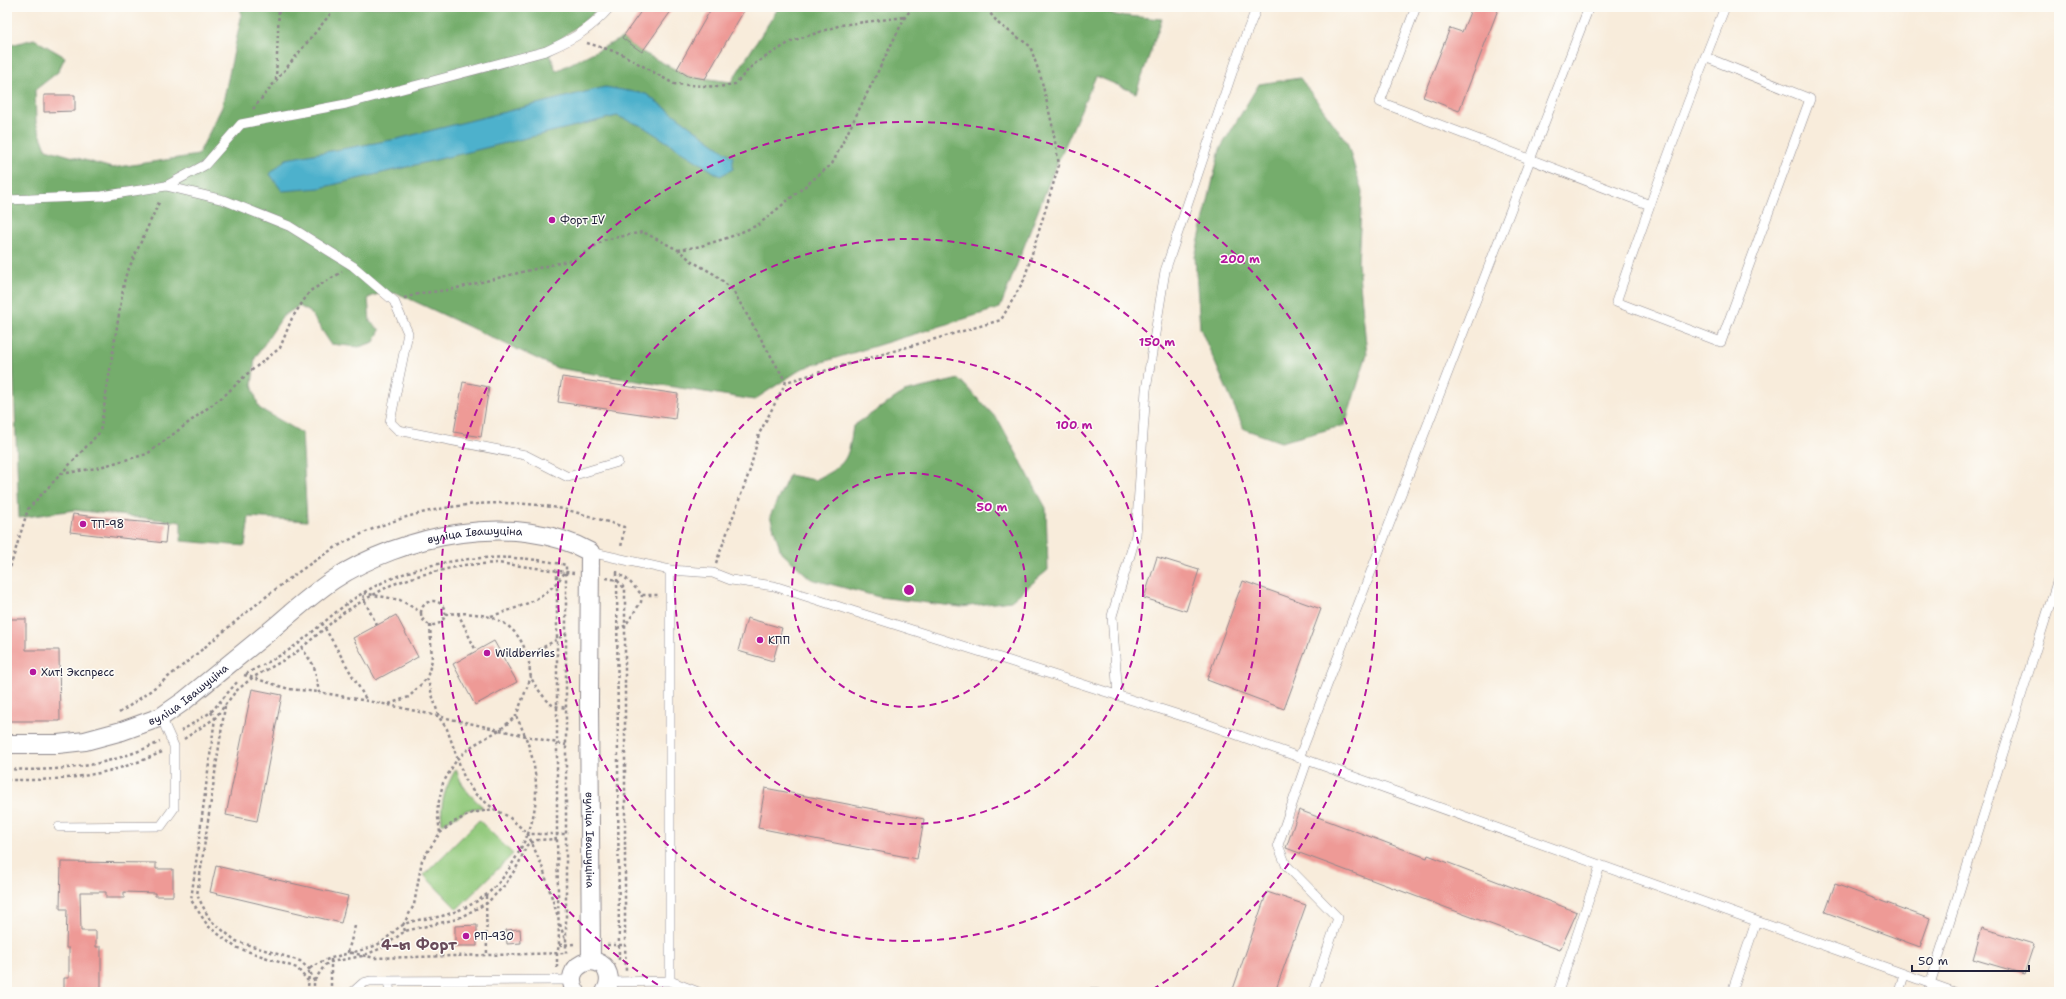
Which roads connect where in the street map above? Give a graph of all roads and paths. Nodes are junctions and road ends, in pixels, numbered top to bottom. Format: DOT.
graph roads {
  1 [pos="279,7"];
  2 [pos="336,7"];
  3 [pos="610,7"];
  4 [pos="912,7"];
  5 [pos="985,7"];
  6 [pos="1257,7"];
  7 [pos="1416,7"];
  8 [pos="1589,7"];
  9 [pos="1725,7"];
  10 [pos="904,17"];
  11 [pos="574,39"];
  12 [pos="1705,57"];
  13 [pos="276,81"];
  14 [pos="241,124"];
  15 [pos="1530,159"];
  16 [pos="166,186"];
  17 [pos="7,200"];
  18 [pos="1650,205"];
  19 [pos="678,250"];
  20 [pos="353,266"];
  21 [pos="394,301"];
  22 [pos="786,382"];
  23 [pos="618,462"];
  24 [pos="60,474"];
  25 [pos="590,552"];
  26 [pos="620,558"];
  27 [pos="670,570"];
  28 [pos="557,571"];
  29 [pos="7,572"];
  30 [pos="566,572"];
  31 [pos="617,573"];
  32 [pos="713,573"];
  33 [pos="2059,576"];
  34 [pos="617,580"];
  35 [pos="557,584"];
  36 [pos="363,593"];
  37 [pos="373,594"];
  38 [pos="642,595"];
  39 [pos="670,595"];
  40 [pos="364,600"];
  41 [pos="421,612"];
  42 [pos="458,613"];
  43 [pos="445,614"];
  44 [pos="491,616"];
  45 [pos="322,623"];
  46 [pos="377,625"];
  47 [pos="430,625"];
  48 [pos="625,626"];
  49 [pos="617,628"];
  50 [pos="325,629"];
  51 [pos="566,634"];
  52 [pos="557,639"];
  53 [pos="298,642"];
  54 [pos="303,647"];
  55 [pos="476,651"];
  56 [pos="528,656"];
  57 [pos="244,675"];
  58 [pos="531,677"];
  59 [pos="252,678"];
  60 [pos="427,678"];
  61 [pos="319,692"];
  62 [pos="1118,696"];
  63 [pos="368,702"];
  64 [pos="389,704"];
  65 [pos="225,705"];
  66 [pos="557,706"];
  67 [pos="566,708"];
  68 [pos="211,712"];
  69 [pos="117,714"];
  70 [pos="516,716"];
  71 [pos="161,717"];
  72 [pos="439,717"];
  73 [pos="215,718"];
  74 [pos="501,729"];
  75 [pos="526,737"];
  76 [pos="172,742"];
  77 [pos="557,743"];
  78 [pos="7,744"];
  79 [pos="566,745"];
  80 [pos="457,759"];
  81 [pos="1303,760"];
  82 [pos="7,769"];
  83 [pos="7,780"];
  84 [pos="494,809"];
  85 [pos="59,827"];
  86 [pos="440,833"];
  87 [pos="528,834"];
  88 [pos="566,834"];
  89 [pos="557,835"];
  90 [pos="557,839"];
  91 [pos="532,842"];
  92 [pos="1600,866"];
  93 [pos="486,896"];
  94 [pos="487,903"];
  95 [pos="559,920"];
  96 [pos="1756,922"];
  97 [pos="403,925"];
  98 [pos="355,926"];
  99 [pos="405,932"];
  100 [pos="566,944"];
  101 [pos="348,952"];
  102 [pos="557,954"];
  103 [pos="566,954"];
  104 [pos="362,956"];
  105 [pos="487,956"];
  106 [pos="331,957"];
  107 [pos="591,961"];
  108 [pos="331,962"];
  109 [pos="309,969"];
  110 [pos="1904,975"];
  111 [pos="308,981"];
  112 [pos="314,981"];
  113 [pos="388,981"];
  114 [pos="670,981"];
  115 [pos="567,983"];
  116 [pos="615,984"];
  117 [pos="1930,984"];
  118 [pos="308,992"];
  119 [pos="314,992"];
  120 [pos="331,992"];
  121 [pos="353,992"];
  122 [pos="390,992"];
  123 [pos="698,992"];
  124 [pos="1313,992"];
  125 [pos="1558,992"];
  126 [pos="1732,992"];
  127 [pos="1899,992"];
  128 [pos="1954,992"];
  1 -- 13 [label="path"];
  2 -- 13 [label="path"];
  3 -- 11 [label="lane"];
  4 -- 10 [label="path"];
  5 -- 22 [label="path"];
  6 -- 62 [label="lane"];
  7 -- 15 [label="lane"];
  8 -- 15 [label="lane"];
  9 -- 12 [label="lane"];
  10 -- 11 [label="path"];
  10 -- 19 [label="path"];
  11 -- 14 [label="lane"];
  12 -- 18 [label="lane"];
  12 -- 18 [label="lane"];
  13 -- 14 [label="path"];
  14 -- 16 [label="lane"];
  15 -- 18 [label="lane"];
  15 -- 81 [label="lane"];
  16 -- 17 [label="lane"];
  16 -- 20 [label="lane"];
  16 -- 24 [label="path"];
  19 -- 21 [label="path"];
  19 -- 22 [label="path"];
  20 -- 21 [label="lane"];
  20 -- 24 [label="path"];
  21 -- 23 [label="lane"];
  22 -- 32 [label="path"];
  24 -- 29 [label="path"];
  25 -- 26 [label="lane"];
  25 -- 71 [label="street, вуліца Івашуціна"];
  25 -- 107 [label="street, вуліца Івашуціна"];
  26 -- 27 [label="lane"];
  26 -- 31 [label="path"];
  26 -- 69 [label="path"];
  27 -- 32 [label="lane"];
  27 -- 39 [label="lane"];
  28 -- 30 [label="path"];
  28 -- 35 [label="path"];
  28 -- 37 [label="path"];
  30 -- 35 [label="path"];
  30 -- 36 [label="path"];
  30 -- 51 [label="path"];
  31 -- 34 [label="path"];
  31 -- 38 [label="path"];
  32 -- 62 [label="lane"];
  33 -- 117 [label="lane"];
  34 -- 48 [label="path"];
  34 -- 49 [label="path"];
  35 -- 44 [label="path"];
  35 -- 52 [label="path"];
  36 -- 37 [label="path"];
  36 -- 40 [label="path"];
  36 -- 45 [label="path"];
  37 -- 40 [label="path"];
  37 -- 41 [label="path"];
  38 -- 39 [label="path"];
  38 -- 48 [label="path"];
  39 -- 114 [label="lane"];
  40 -- 46 [label="path"];
  40 -- 50 [label="path"];
  41 -- 43 [label="path"];
  41 -- 47 [label="path"];
  42 -- 43 [label="path"];
  42 -- 44 [label="path"];
  42 -- 55 [label="path"];
  43 -- 47 [label="path"];
  44 -- 56 [label="path"];
  45 -- 50 [label="path"];
  45 -- 53 [label="path"];
  47 -- 60 [label="path"];
  48 -- 49 [label="path"];
  48 -- 116 [label="path"];
  49 -- 116 [label="path"];
  50 -- 54 [label="path"];
  50 -- 63 [label="path"];
  51 -- 52 [label="path"];
  51 -- 67 [label="path"];
  52 -- 56 [label="path"];
  52 -- 66 [label="path"];
  53 -- 54 [label="path"];
  53 -- 57 [label="path"];
  54 -- 59 [label="path"];
  54 -- 61 [label="path"];
  56 -- 58 [label="path"];
  57 -- 59 [label="path"];
  57 -- 68 [label="path"];
  58 -- 66 [label="path"];
  58 -- 70 [label="path"];
  59 -- 61 [label="path"];
  59 -- 65 [label="path"];
  60 -- 64 [label="path"];
  60 -- 72 [label="path"];
  61 -- 63 [label="path"];
  62 -- 81 [label="lane"];
  63 -- 64 [label="path"];
  64 -- 72 [label="path"];
  65 -- 73 [label="path"];
  65 -- 109 [label="path"];
  66 -- 67 [label="path"];
  66 -- 77 [label="path"];
  67 -- 79 [label="path"];
  68 -- 73 [label="path"];
  68 -- 76 [label="path"];
  70 -- 74 [label="path"];
  70 -- 75 [label="path"];
  71 -- 76 [label="lane"];
  71 -- 78 [label="street, вуліца Івашуціна"];
  72 -- 74 [label="path"];
  72 -- 80 [label="path"];
  73 -- 76 [label="path"];
  73 -- 111 [label="path"];
  74 -- 75 [label="path"];
  74 -- 80 [label="path"];
  75 -- 77 [label="path"];
  75 -- 87 [label="path"];
  76 -- 82 [label="path"];
  76 -- 83 [label="path"];
  76 -- 85 [label="lane"];
  77 -- 79 [label="path"];
  77 -- 89 [label="path"];
  79 -- 88 [label="path"];
  80 -- 84 [label="path"];
  80 -- 86 [label="path"];
  81 -- 92 [label="lane"];
  81 -- 124 [label="lane"];
  84 -- 86 [label="path"];
  84 -- 87 [label="path"];
  86 -- 97 [label="path"];
  87 -- 89 [label="path"];
  87 -- 91 [label="path"];
  87 -- 93 [label="path"];
  88 -- 89 [label="path"];
  88 -- 100 [label="path"];
  89 -- 90 [label="path"];
  90 -- 91 [label="path"];
  90 -- 95 [label="path"];
  91 -- 94 [label="path"];
  91 -- 95 [label="path"];
  92 -- 96 [label="lane"];
  92 -- 125 [label="lane"];
  93 -- 94 [label="path"];
  93 -- 97 [label="path"];
  94 -- 99 [label="path"];
  94 -- 105 [label="path"];
  95 -- 100 [label="path"];
  95 -- 102 [label="path"];
  96 -- 110 [label="lane"];
  96 -- 126 [label="lane"];
  97 -- 99 [label="path"];
  97 -- 101 [label="path"];
  98 -- 101 [label="path"];
  99 -- 104 [label="path"];
  100 -- 103 [label="path"];
  101 -- 104 [label="path"];
  101 -- 106 [label="path"];
  102 -- 103 [label="path"];
  102 -- 105 [label="path"];
  102 -- 115 [label="path"];
  103 -- 115 [label="path"];
  104 -- 105 [label="path"];
  104 -- 108 [label="path"];
  106 -- 108 [label="path"];
  106 -- 109 [label="path"];
  107 -- 115 [label="street"];
  107 -- 116 [label="street"];
  108 -- 112 [label="path"];
  108 -- 120 [label="path"];
  109 -- 111 [label="path"];
  109 -- 112 [label="path"];
  110 -- 117 [label="lane"];
  110 -- 127 [label="lane"];
  111 -- 118 [label="path"];
  112 -- 119 [label="path"];
  113 -- 115 [label="lane"];
  113 -- 121 [label="lane"];
  113 -- 122 [label="lane"];
  114 -- 116 [label="lane"];
  114 -- 123 [label="lane"];
  117 -- 128 [label="lane"];
}
